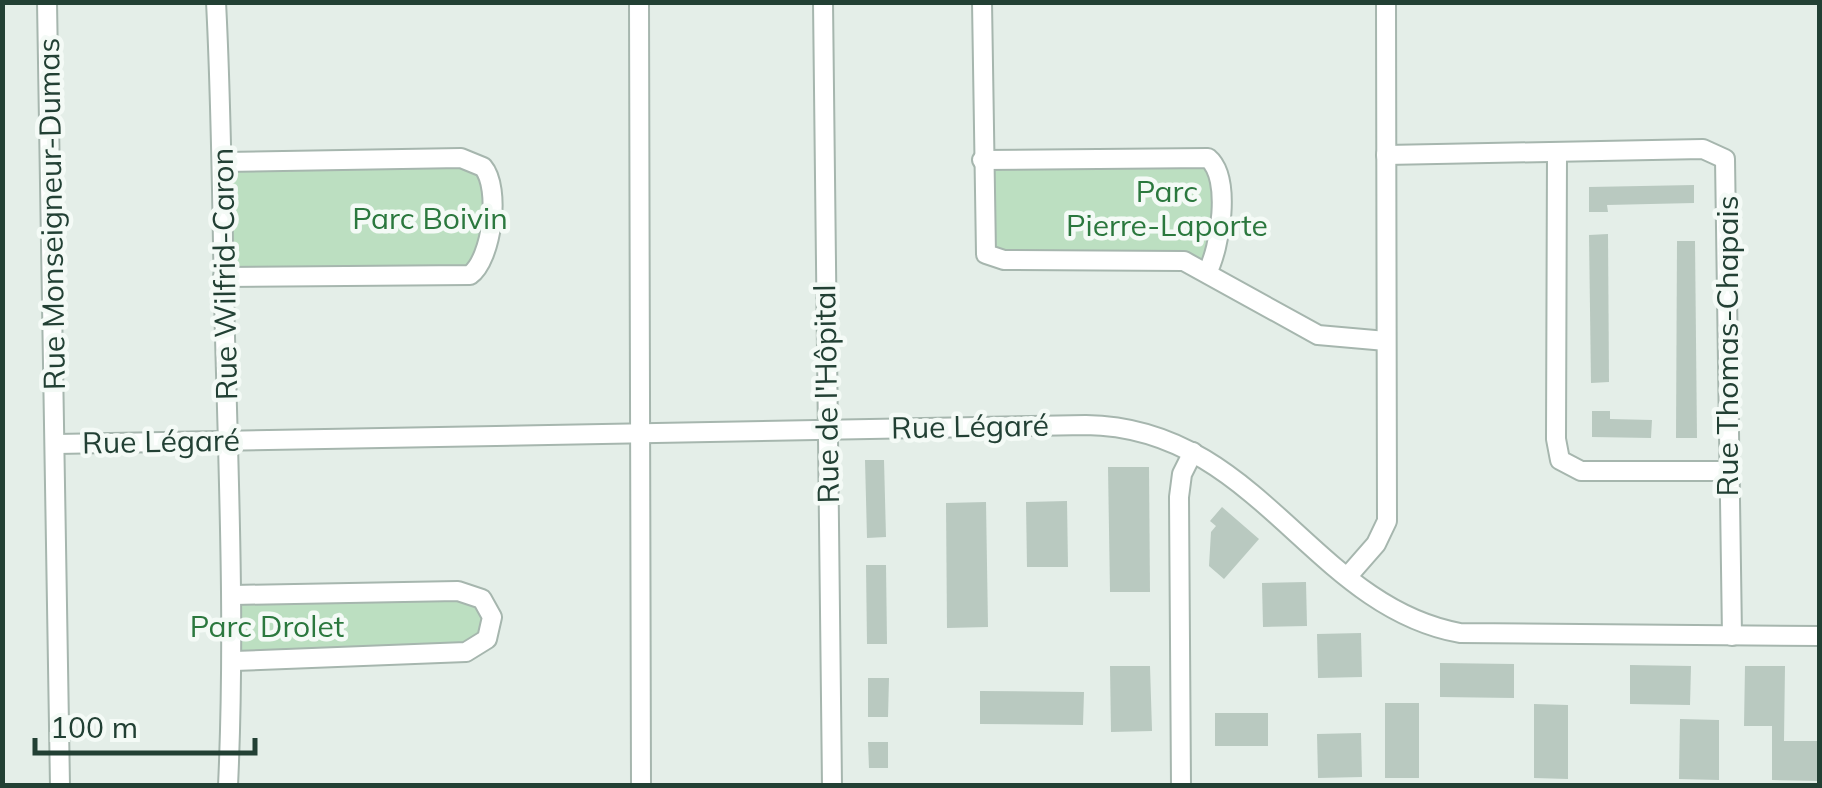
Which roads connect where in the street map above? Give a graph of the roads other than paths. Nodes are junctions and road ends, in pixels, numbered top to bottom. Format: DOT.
graph roads {
  1 [pos="46,2"];
  2 [pos="216,2"];
  3 [pos="639,2"];
  4 [pos="823,2"];
  5 [pos="982,2"];
  6 [pos="1386,2"];
  7 [pos="1557,154"];
  8 [pos="1386,155"];
  9 [pos="982,160"];
  10 [pos="225,162"];
  11 [pos="1207,273"];
  12 [pos="224,277"];
  13 [pos="1386,340"];
  14 [pos="828,431"];
  15 [pos="642,434"];
  16 [pos="228,441"];
  17 [pos="57,444"];
  18 [pos="1193,452"];
  19 [pos="1729,472"];
  20 [pos="1348,576"];
  21 [pos="234,595"];
  22 [pos="1732,636"];
  23 [pos="1820,636"];
  24 [pos="234,660"];
  25 [pos="60,786"];
  26 [pos="228,786"];
  27 [pos="640,786"];
  28 [pos="832,786"];
  29 [pos="1180,786"];
  1 -- 17 [label="street, Rue Monseigneur-Dumas"];
  2 -- 10 [label="street, Rue Wilfrid-Caron"];
  3 -- 15 [label="street"];
  4 -- 14 [label="street, Rue de l'Hôpital"];
  5 -- 9 [label="street"];
  6 -- 8 [label="street"];
  7 -- 8 [label="street, Rue Thomas-Chapais"];
  7 -- 19 [label="street"];
  7 -- 19 [label="street, Rue Thomas-Chapais"];
  8 -- 13 [label="street"];
  9 -- 11 [label="street"];
  9 -- 11 [label="street"];
  10 -- 12 [label="street, Rue Wilfrid-Caron"];
  10 -- 12 [label="street"];
  11 -- 13 [label="street"];
  12 -- 16 [label="street, Rue Wilfrid-Caron"];
  13 -- 20 [label="street"];
  14 -- 15 [label="street, Rue Légaré"];
  14 -- 18 [label="street, Rue Légaré"];
  14 -- 28 [label="street, Rue de l'Hôpital"];
  15 -- 16 [label="street, Rue Légaré"];
  15 -- 27 [label="street"];
  16 -- 17 [label="street, Rue Légaré"];
  16 -- 21 [label="street, Rue Wilfrid-Caron"];
  17 -- 25 [label="street, Rue Monseigneur-Dumas"];
  18 -- 20 [label="street, Rue Légaré"];
  18 -- 29 [label="street"];
  19 -- 22 [label="street, Rue Thomas-Chapais"];
  20 -- 22 [label="street, Rue Légaré"];
  21 -- 24 [label="street, Rue Wilfrid-Caron"];
  21 -- 24 [label="street"];
  22 -- 23 [label="street, Rue Légaré"];
  24 -- 26 [label="street, Rue Wilfrid-Caron"];
}
